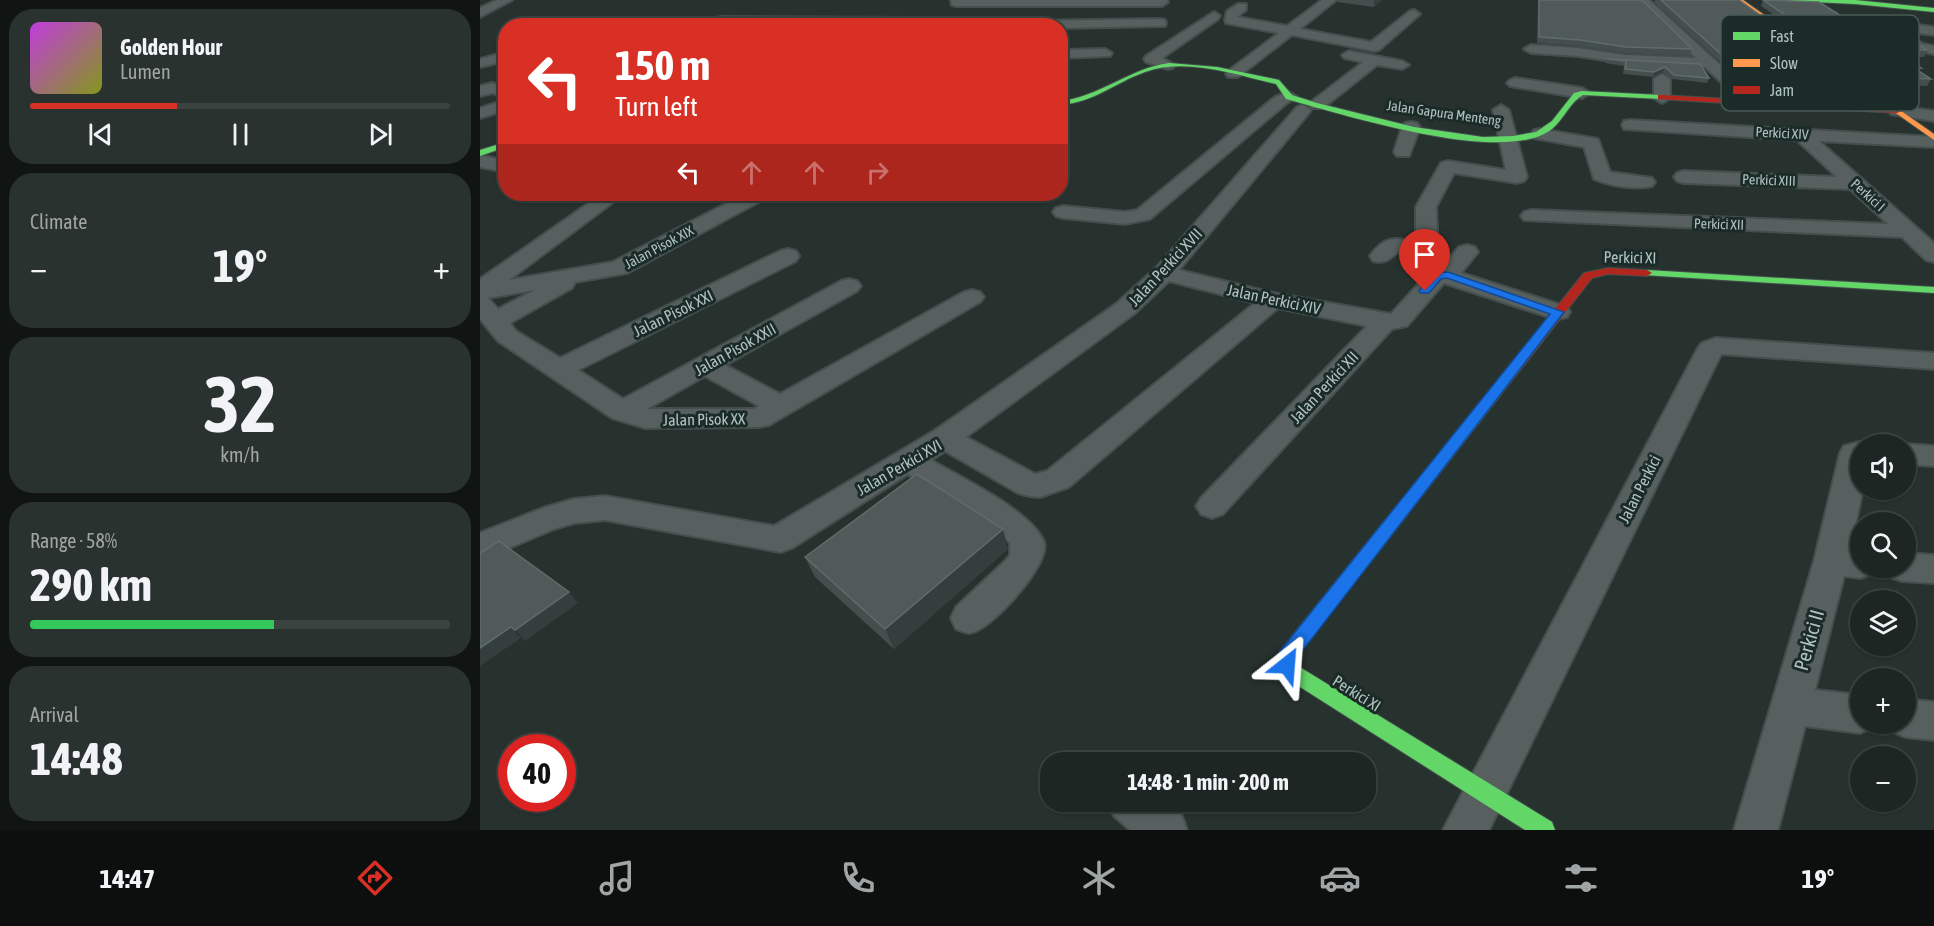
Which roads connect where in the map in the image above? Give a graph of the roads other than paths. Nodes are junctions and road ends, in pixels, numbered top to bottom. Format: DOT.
graph roads {
  1 [pos="507,0"];
  2 [pos="1330,0"];
  3 [pos="1642,0"];
  4 [pos="1739,0"];
  5 [pos="1775,0"];
  6 [pos="1039,1"];
  7 [pos="1162,2"];
  8 [pos="954,4"];
  9 [pos="1242,7"];
  10 [pos="1934,10"];
  11 [pos="480,13"];
  12 [pos="1414,14"];
  13 [pos="1760,15"];
  14 [pos="1214,16"];
  15 [pos="1032,18"];
  16 [pos="1160,23"];
  17 [pos="1068,24"];
  18 [pos="1919,29"];
  19 [pos="1291,30"];
  20 [pos="1934,31"];
  21 [pos="1919,47"];
  22 [pos="1531,49"];
  23 [pos="1934,50"];
  24 [pos="1327,51"];
  25 [pos="1105,53"];
  26 [pos="1374,53"];
  27 [pos="1068,54"];
  28 [pos="498,58"];
  29 [pos="1406,59"];
  30 [pos="480,63"];
  31 [pos="1711,63"];
  32 [pos="1168,65"];
  33 [pos="1721,73"];
  34 [pos="1233,74"];
  35 [pos="1662,79"];
  36 [pos="1515,83"];
  37 [pos="498,90"];
  38 [pos="480,91"];
  39 [pos="1582,93"];
  40 [pos="1662,98"];
  41 [pos="1721,101"];
  42 [pos="1068,103"];
  43 [pos="1303,104"];
  44 [pos="498,107"];
  45 [pos="1501,110"];
  46 [pos="1897,111"];
  47 [pos="480,113"];
  48 [pos="1934,116"];
  49 [pos="1630,124"];
  50 [pos="1411,127"];
  51 [pos="1540,134"];
  52 [pos="1802,135"];
  53 [pos="1507,138"];
  54 [pos="1934,140"];
  55 [pos="498,147"];
  56 [pos="1403,152"];
  57 [pos="480,153"];
  58 [pos="480,161"];
  59 [pos="498,165"];
  60 [pos="1684,177"];
  61 [pos="1645,182"];
  62 [pos="1854,183"];
  63 [pos="604,201"];
  64 [pos="746,201"];
  65 [pos="1063,212"];
  66 [pos="1531,216"];
  67 [pos="1907,231"];
  68 [pos="1467,252"];
  69 [pos="1934,255"];
  70 [pos="788,256"];
  71 [pos="1381,256"];
  72 [pos="1164,273"];
  73 [pos="1442,275"];
  74 [pos="575,277"];
  75 [pos="849,286"];
  76 [pos="1934,290"];
  77 [pos="480,291"];
  78 [pos="972,297"];
  79 [pos="1273,300"];
  80 [pos="488,312"];
  81 [pos="1558,312"];
  82 [pos="1384,322"];
  83 [pos="1934,361"];
  84 [pos="705,365"];
  85 [pos="557,370"];
  86 [pos="780,406"];
  87 [pos="622,411"];
  88 [pos="944,438"];
  89 [pos="1916,455"];
  90 [pos="1934,456"];
  91 [pos="908,460"];
  92 [pos="1851,500"];
  93 [pos="1212,506"];
  94 [pos="480,547"];
  95 [pos="1846,563"];
  96 [pos="1916,568"];
  97 [pos="1934,570"];
  98 [pos="969,618"];
  99 [pos="1790,706"];
  100 [pos="1850,713"];
  101 [pos="1916,720"];
  102 [pos="1934,722"];
  103 [pos="1484,792"];
  104 [pos="1142,812"];
  105 [pos="1166,830"];
  106 [pos="1465,830"];
  107 [pos="1544,830"];
  108 [pos="1756,830"];
  1 -- 11 [label="street"];
  2 -- 19 [label="street"];
  3 -- 31 [label="street"];
  4 -- 13 [label="street"];
  5 -- 10 [label="street"];
  6 -- 7 [label="street"];
  6 -- 8 [label="street"];
  6 -- 15 [label="street"];
  9 -- 19 [label="street"];
  12 -- 26 [label="street"];
  14 -- 32 [label="street"];
  16 -- 17 [label="street"];
  18 -- 20 [label="street"];
  19 -- 26 [label="street"];
  19 -- 34 [label="street"];
  21 -- 23 [label="street"];
  22 -- 31 [label="street"];
  24 -- 26 [label="street"];
  25 -- 27 [label="street"];
  26 -- 29 [label="street"];
  26 -- 43 [label="street"];
  28 -- 30 [label="street"];
  31 -- 33 [label="street"];
  32 -- 34 [label="street"];
  32 -- 42 [label="street"];
  34 -- 43 [label="street, Jalan Gapura Menteng"];
  35 -- 40 [label="street"];
  36 -- 39 [label="street"];
  37 -- 38 [label="street"];
  39 -- 40 [label="street"];
  39 -- 51 [label="street"];
  40 -- 41 [label="street"];
  43 -- 50 [label="street, Jalan Gapura Menteng"];
  43 -- 65 [label="street"];
  43 -- 72 [label="street, Jalan Perkici XVII"];
  44 -- 47 [label="street"];
  45 -- 53 [label="street"];
  46 -- 48 [label="street"];
  46 -- 54 [label="street"];
  49 -- 52 [label="street, Perkici XIV"];
  50 -- 53 [label="street, Jalan Gapura Menteng"];
  50 -- 56 [label="street"];
  51 -- 53 [label="street, Jalan Gapura Menteng"];
  51 -- 61 [label="street"];
  52 -- 54 [label="street, Perkici XIV"];
  52 -- 62 [label="street, Perkici I"];
  53 -- 71 [label="street"];
  55 -- 57 [label="street"];
  58 -- 59 [label="street"];
  60 -- 62 [label="street, Perkici XIII"];
  62 -- 67 [label="street, Perkici I"];
  63 -- 77 [label="street"];
  64 -- 74 [label="street, Jalan Pisok XIX"];
  66 -- 67 [label="street, Perkici XII"];
  67 -- 69 [label="street, Perkici I"];
  68 -- 73 [label="street, Jalan Perkici XII"];
  70 -- 85 [label="street, Jalan Pisok XXI"];
  72 -- 79 [label="street, Jalan Perkici XIV"];
  72 -- 88 [label="street, Jalan Perkici XVII"];
  73 -- 81 [label="street"];
  73 -- 82 [label="street, Jalan Perkici XII"];
  74 -- 77 [label="street, Jalan Pisok XIX"];
  74 -- 80 [label="street"];
  75 -- 84 [label="street, Jalan Pisok XXII"];
  76 -- 81 [label="street, Perkici XI"];
  78 -- 86 [label="street, Jalan Pisok XX"];
  79 -- 82 [label="street, Jalan Perkici XIV"];
  79 -- 88 [label="street, Jalan Perkici XVI"];
  80 -- 85 [label="street, Jalan Pisok XX"];
  81 -- 103 [label="street, Perkici XI"];
  82 -- 93 [label="street, Jalan Perkici XII"];
  83 -- 103 [label="street, Jalan Perkici"];
  84 -- 86 [label="street"];
  84 -- 87 [label="street, Jalan Pisok XXII"];
  85 -- 87 [label="street, Jalan Pisok XX"];
  86 -- 87 [label="street, Jalan Pisok XX"];
  88 -- 91 [label="street, Jalan Perkici XVI"];
  89 -- 90 [label="street"];
  91 -- 94 [label="street, Jalan Perkici XVI"];
  91 -- 98 [label="street"];
  92 -- 95 [label="street, Perkici II"];
  95 -- 99 [label="street, Perkici II"];
  96 -- 97 [label="street"];
  99 -- 100 [label="street"];
  99 -- 108 [label="street, Perkici II"];
  101 -- 102 [label="street"];
  103 -- 106 [label="street, Jalan Perkici"];
  103 -- 107 [label="street"];
  104 -- 105 [label="street"];
}
